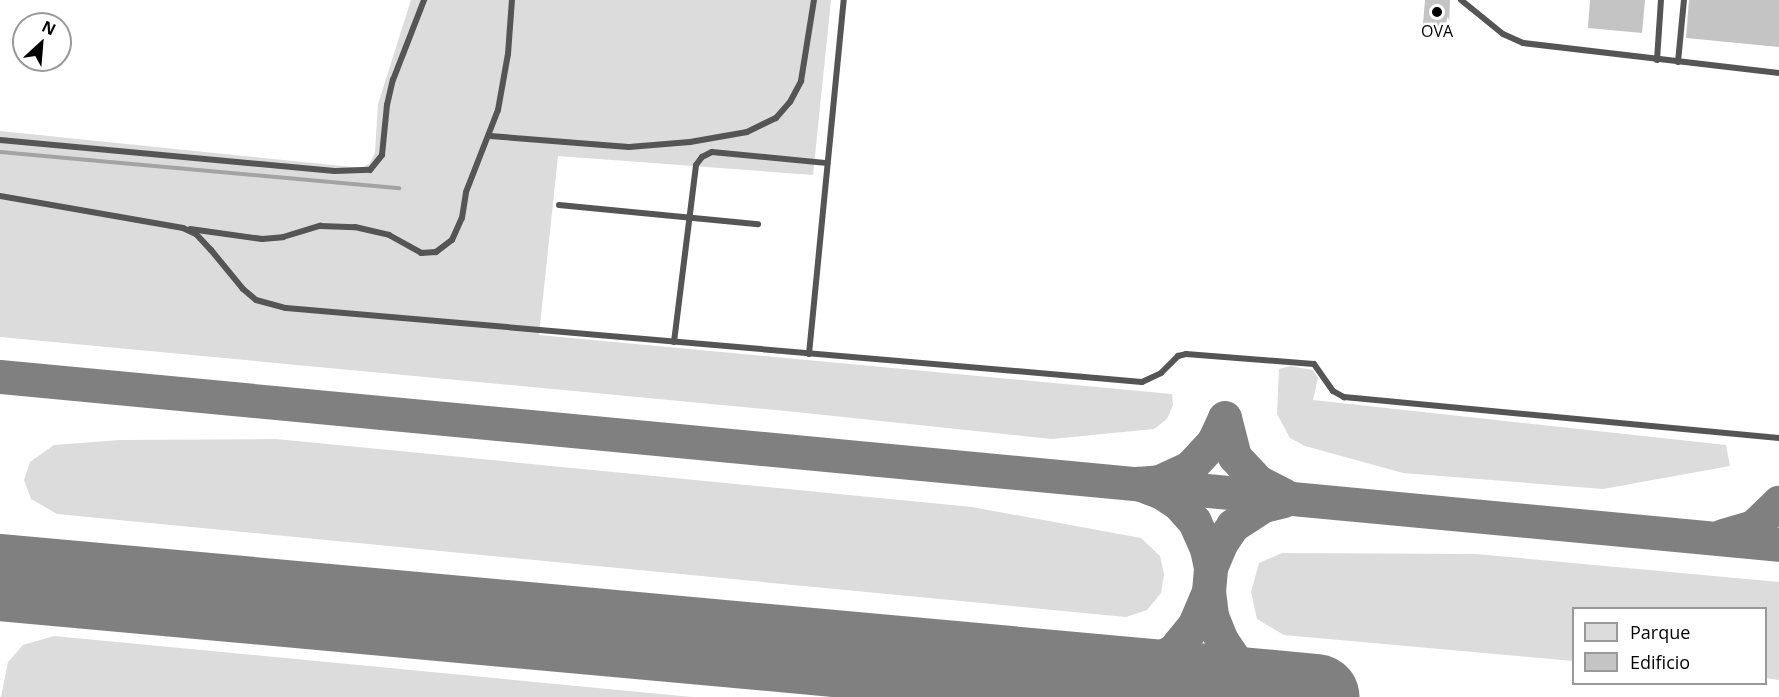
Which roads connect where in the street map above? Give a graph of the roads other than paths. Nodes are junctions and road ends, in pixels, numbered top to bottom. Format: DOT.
graph roads {
  1 [pos="424,0"];
  2 [pos="512,0"];
  3 [pos="814,0"];
  4 [pos="844,0"];
  5 [pos="1461,0"];
  6 [pos="1661,0"];
  7 [pos="1683,0"];
  8 [pos="1657,60"];
  9 [pos="1678,62"];
  10 [pos="1779,73"];
  11 [pos="490,136"];
  12 [pos="0,140"];
  13 [pos="827,162"];
  14 [pos="0,196"];
  15 [pos="559,205"];
  16 [pos="690,218"];
  17 [pos="758,224"];
  18 [pos="183,228"];
  19 [pos="674,342"];
  20 [pos="809,354"];
  21 [pos="1779,438"];
  1 -- 12 [label="lane"];
  2 -- 11 [label="lane"];
  3 -- 11 [label="lane"];
  4 -- 13 [label="lane"];
  5 -- 8 [label="lane"];
  6 -- 8 [label="lane"];
  7 -- 9 [label="lane"];
  8 -- 9 [label="lane"];
  9 -- 10 [label="lane"];
  11 -- 18 [label="lane"];
  13 -- 16 [label="lane"];
  13 -- 20 [label="lane"];
  14 -- 18 [label="lane"];
  15 -- 16 [label="lane"];
  16 -- 17 [label="lane"];
  16 -- 19 [label="lane"];
  18 -- 19 [label="lane"];
  19 -- 20 [label="lane"];
  20 -- 21 [label="lane"];
}
